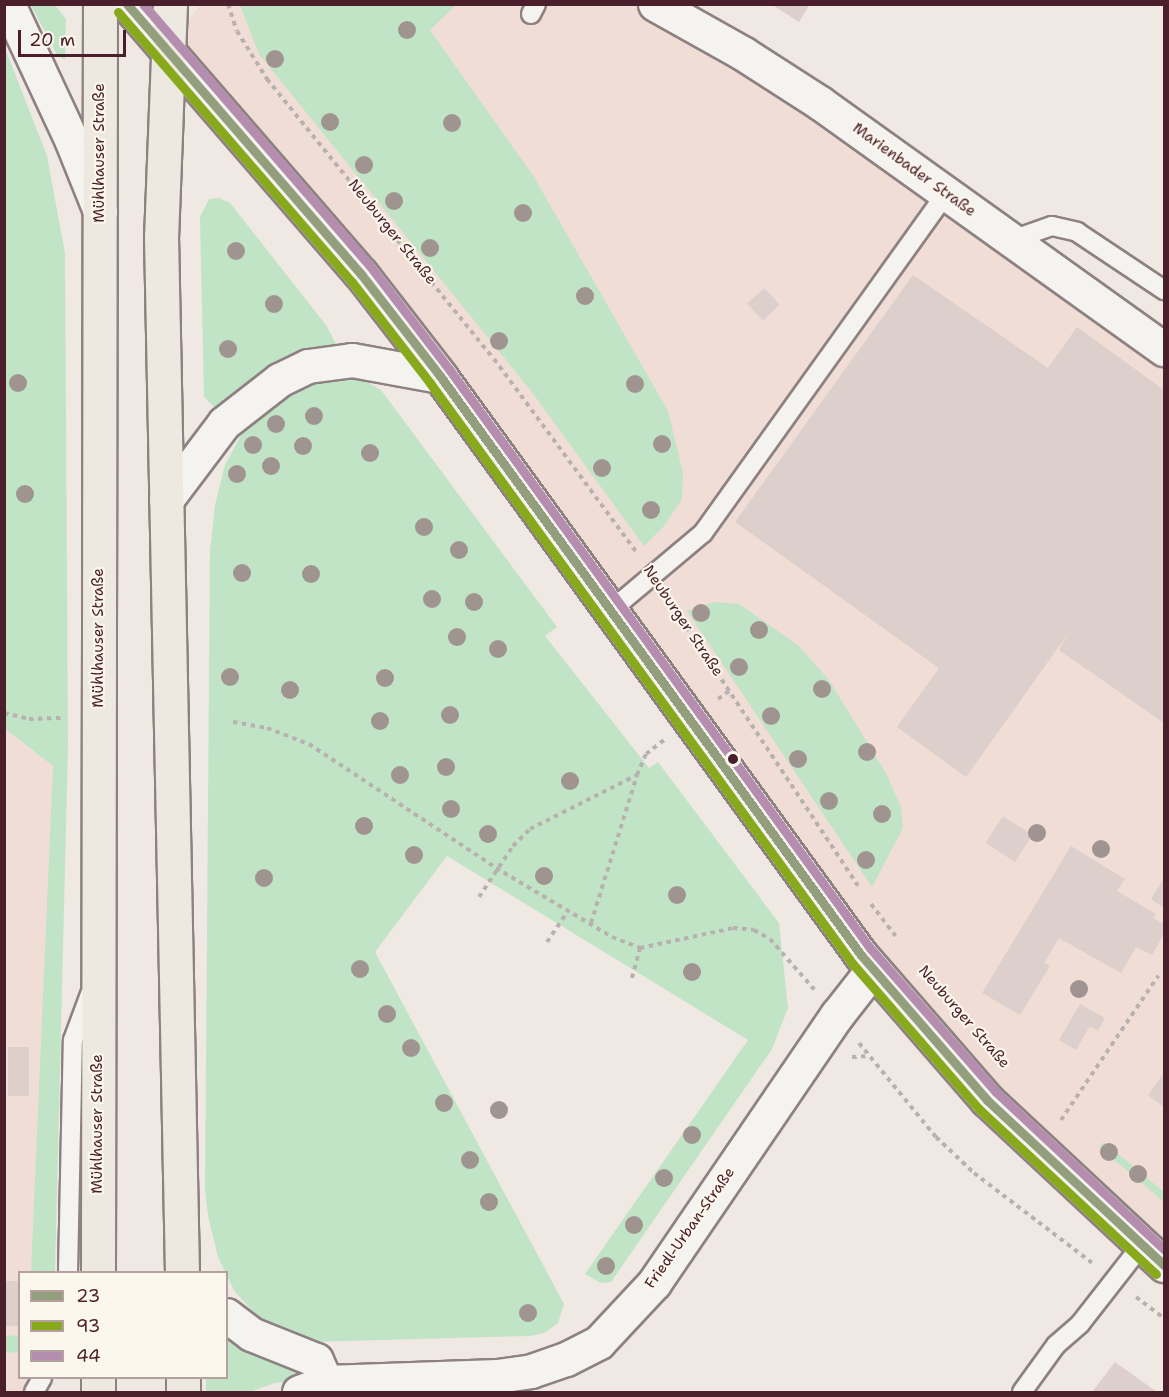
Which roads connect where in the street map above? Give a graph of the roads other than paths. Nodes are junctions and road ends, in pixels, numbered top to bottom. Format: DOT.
graph roads {
  1 [pos="8,4"];
  2 [pos="100,4"];
  3 [pos="127,4"];
  4 [pos="170,4"];
  5 [pos="655,4"];
  6 [pos="166,51"];
  7 [pos="946,193"];
  8 [pos="100,211"];
  9 [pos="1012,240"];
  10 [pos="1164,290"];
  11 [pos="1164,349"];
  12 [pos="440,376"];
  13 [pos="166,500"];
  14 [pos="610,611"];
  15 [pos="873,969"];
  16 [pos="99,970"];
  17 [pos="1153,1256"];
  18 [pos="186,1267"];
  19 [pos="68,1271"];
  20 [pos="98,1271"];
  21 [pos="228,1317"];
  22 [pos="317,1389"];
  23 [pos="1022,1392"];
  1 -- 8 [label="street"];
  2 -- 8 [label="main road, Mühlhauser Straße"];
  3 -- 6 [label="street"];
  4 -- 6 [label="main road"];
  5 -- 7 [label="street, Marienbader Straße"];
  6 -- 12 [label="street"];
  6 -- 13 [label="main road"];
  7 -- 9 [label="street, Marienbader Straße"];
  7 -- 14 [label="lane"];
  8 -- 16 [label="main road, Mühlhauser Straße"];
  9 -- 10 [label="lane"];
  9 -- 11 [label="street, Marienbader Straße"];
  12 -- 13 [label="street"];
  12 -- 14 [label="street"];
  13 -- 18 [label="main road"];
  14 -- 15 [label="street"];
  15 -- 17 [label="street"];
  15 -- 22 [label="street, Friedl-Urban-Straße"];
  16 -- 19 [label="lane"];
  16 -- 20 [label="main road, Mühlhauser Straße"];
  17 -- 23 [label="lane"];
  21 -- 22 [label="street, Friedl-Urban-Straße"];
}
